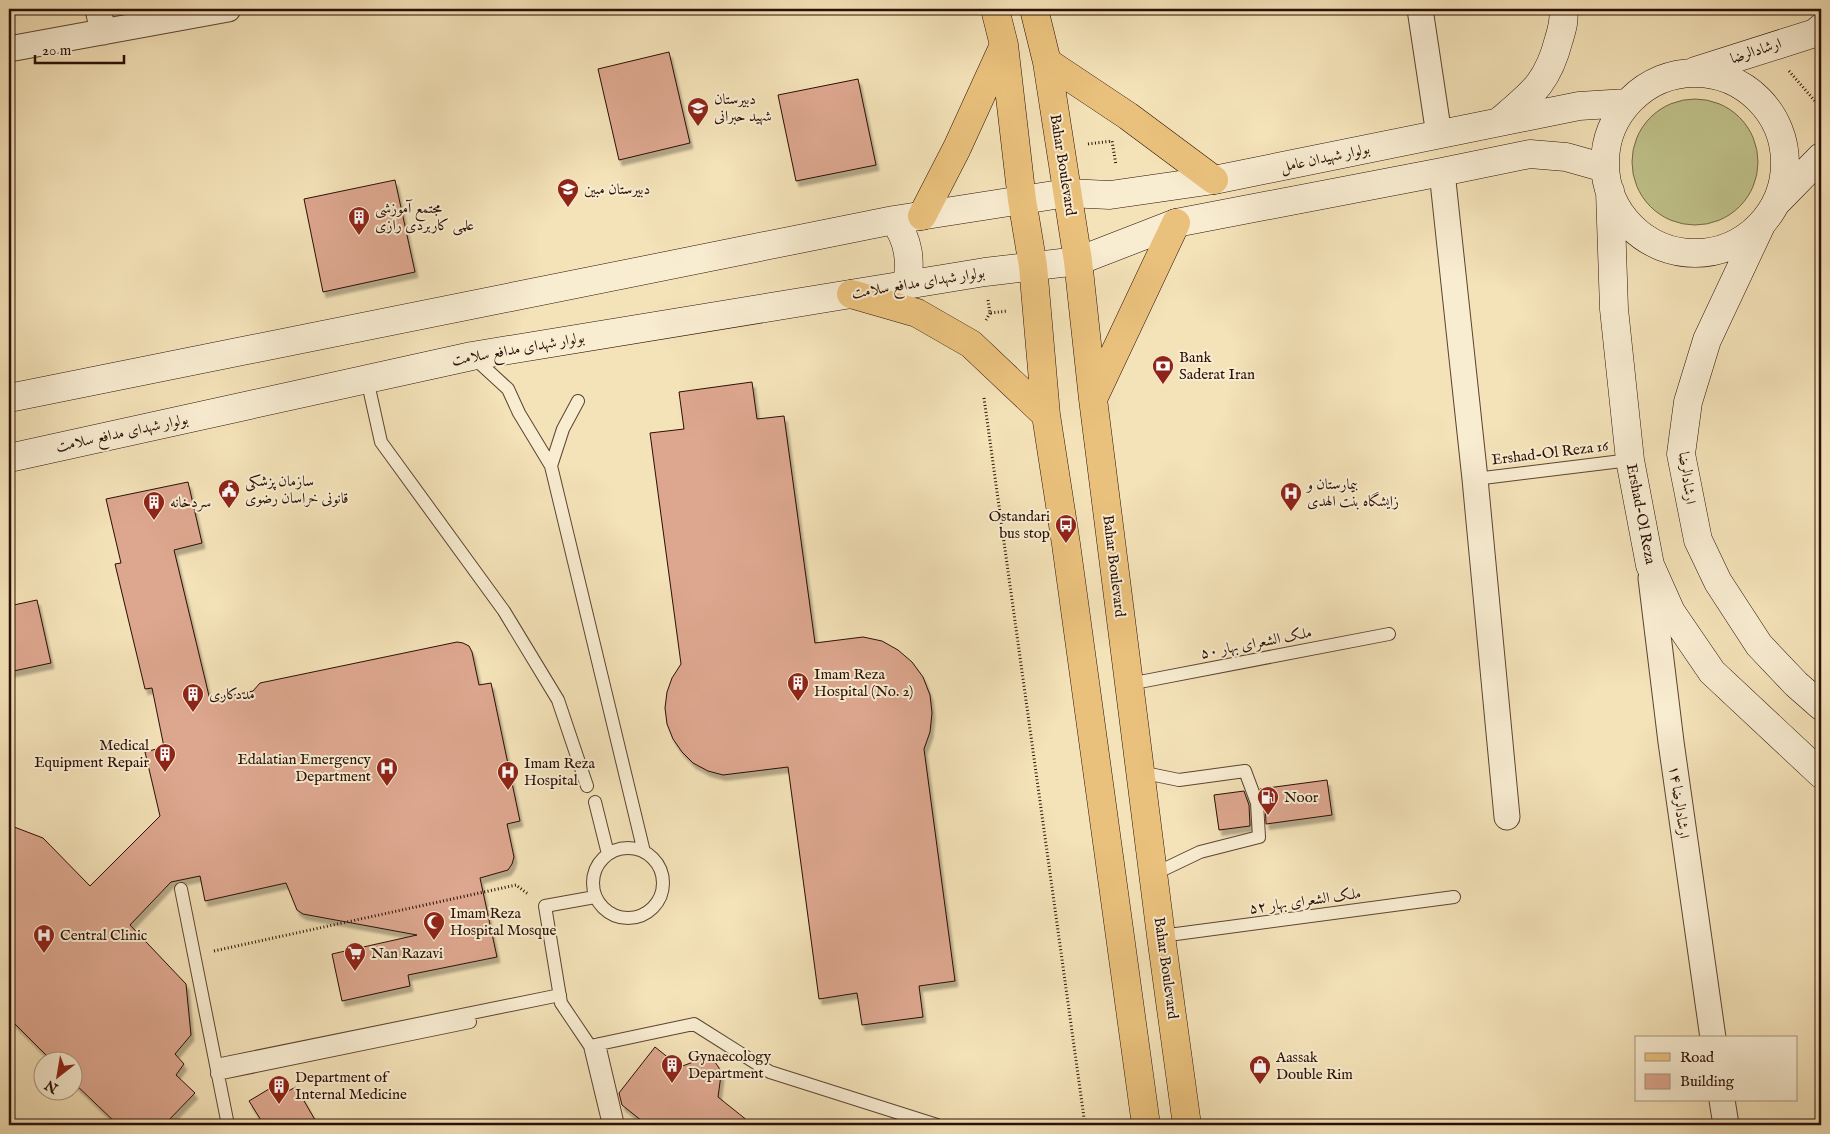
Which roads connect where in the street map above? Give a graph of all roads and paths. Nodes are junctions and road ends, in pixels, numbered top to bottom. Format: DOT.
graph roads {
  1 [pos="228,9"];
  2 [pos="995,9"];
  3 [pos="1034,9"];
  4 [pos="1420,9"];
  5 [pos="1563,9"];
  6 [pos="100,20"];
  7 [pos="1821,28"];
  8 [pos="1781,43"];
  9 [pos="1004,45"];
  10 [pos="9,49"];
  11 [pos="1047,62"];
  12 [pos="1689,73"];
  13 [pos="1627,103"];
  14 [pos="1821,108"];
  15 [pos="1499,122"];
  16 [pos="1438,135"];
  17 [pos="1821,157"];
  18 [pos="1442,172"];
  19 [pos="1214,180"];
  20 [pos="1608,180"];
  21 [pos="1067,193"];
  22 [pos="1022,200"];
  23 [pos="1770,212"];
  24 [pos="922,216"];
  25 [pos="894,220"];
  26 [pos="1176,222"];
  27 [pos="1078,261"];
  28 [pos="1032,266"];
  29 [pos="906,285"];
  30 [pos="851,294"];
  31 [pos="472,356"];
  32 [pos="367,379"];
  33 [pos="982,389"];
  34 [pos="9,398"];
  35 [pos="1093,399"];
  36 [pos="578,401"];
  37 [pos="1046,415"];
  38 [pos="9,458"];
  39 [pos="1630,460"];
  40 [pos="551,466"];
  41 [pos="1475,479"];
  42 [pos="1650,566"];
  43 [pos="1389,634"];
  44 [pos="1129,684"];
  45 [pos="1821,706"];
  46 [pos="1140,772"];
  47 [pos="1821,774"];
  48 [pos="587,786"];
  49 [pos="595,802"];
  50 [pos="1507,817"];
  51 [pos="644,852"];
  52 [pos="608,854"];
  53 [pos="1154,874"];
  54 [pos="181,889"];
  55 [pos="595,897"];
  56 [pos="1454,897"];
  57 [pos="544,906"];
  58 [pos="1161,936"];
  59 [pos="194,956"];
  60 [pos="561,999"];
  61 [pos="1713,1036"];
  62 [pos="594,1045"];
  63 [pos="217,1070"];
  64 [pos="1722,1102"];
  65 [pos="228,1125"];
  66 [pos="609,1125"];
  67 [pos="618,1125"];
  68 [pos="937,1125"];
  69 [pos="1085,1125"];
  70 [pos="1146,1125"];
  71 [pos="1187,1125"];
  72 [pos="1726,1125"];
  1 -- 6 [label="street"];
  2 -- 9 [label="main road"];
  3 -- 11 [label="main road, Bahar Boulevard"];
  4 -- 16 [label="street"];
  5 -- 15 [label="street"];
  6 -- 10 [label="street"];
  7 -- 8 [label="street, ارشادالرضا"];
  8 -- 12 [label="street, ارشادالرضا"];
  8 -- 14 [label="path"];
  9 -- 22 [label="main road"];
  9 -- 24 [label="main road"];
  11 -- 19 [label="main road"];
  11 -- 21 [label="main road, Bahar Boulevard"];
  12 -- 13 [label="street, Ershad-Ol Reza"];
  12 -- 23 [label="street"];
  13 -- 15 [label="street, بولوار شهیدان عامل"];
  13 -- 20 [label="street, Ershad-Ol Reza"];
  15 -- 16 [label="street, بولوار شهیدان عامل"];
  16 -- 19 [label="street, بولوار شهیدان عامل"];
  17 -- 23 [label="street, ارشادالرضا"];
  18 -- 20 [label="street"];
  18 -- 26 [label="street"];
  18 -- 41 [label="street"];
  19 -- 21 [label="street, بولوار شهیدان عامل"];
  20 -- 23 [label="street"];
  20 -- 39 [label="street, Ershad-Ol Reza"];
  21 -- 22 [label="street, بولوار شهیدان عامل"];
  21 -- 27 [label="main road, Bahar Boulevard"];
  22 -- 24 [label="street"];
  22 -- 28 [label="main road"];
  23 -- 45 [label="street, ارشادالرضا"];
  24 -- 25 [label="street"];
  25 -- 29 [label="street"];
  25 -- 34 [label="street"];
  26 -- 27 [label="street"];
  26 -- 35 [label="main road"];
  27 -- 28 [label="street"];
  27 -- 35 [label="main road, Bahar Boulevard"];
  28 -- 29 [label="street, بولوار شهدای مدافع سلامت"];
  28 -- 37 [label="main road"];
  29 -- 30 [label="street, بولوار شهدای مدافع سلامت"];
  30 -- 31 [label="street, بولوار شهدای مدافع سلامت"];
  30 -- 37 [label="main road"];
  31 -- 32 [label="street, بولوار شهدای مدافع سلامت"];
  31 -- 40 [label="lane"];
  32 -- 38 [label="street, بولوار شهدای مدافع سلامت"];
  32 -- 48 [label="lane"];
  33 -- 69 [label="path"];
  35 -- 44 [label="main road, Bahar Boulevard"];
  36 -- 40 [label="lane"];
  37 -- 70 [label="main road"];
  39 -- 41 [label="lane, Ershad-Ol Reza 16"];
  39 -- 42 [label="street, Ershad-Ol Reza"];
  40 -- 51 [label="lane"];
  41 -- 50 [label="street"];
  42 -- 47 [label="street, Ershad-Ol Reza"];
  42 -- 61 [label="street, ارشادالرضا ۱۴"];
  43 -- 44 [label="lane, ملک الشعرای بهار ۵۰"];
  44 -- 46 [label="main road, Bahar Boulevard"];
  46 -- 53 [label="main road, Bahar Boulevard"];
  46 -- 53 [label="lane"];
  49 -- 52 [label="lane"];
  51 -- 52 [label="lane"];
  51 -- 55 [label="lane"];
  52 -- 55 [label="lane"];
  53 -- 58 [label="main road, Bahar Boulevard"];
  54 -- 59 [label="lane"];
  55 -- 57 [label="lane"];
  56 -- 58 [label="lane, ملک الشعرای بهار ۵۲"];
  57 -- 59 [label="path"];
  57 -- 60 [label="lane"];
  58 -- 71 [label="main road, Bahar Boulevard"];
  59 -- 63 [label="lane"];
  60 -- 62 [label="lane"];
  60 -- 63 [label="lane"];
  62 -- 66 [label="lane"];
  62 -- 67 [label="lane"];
  62 -- 68 [label="lane"];
  63 -- 65 [label="lane"];
  64 -- 72 [label="street"];
}
